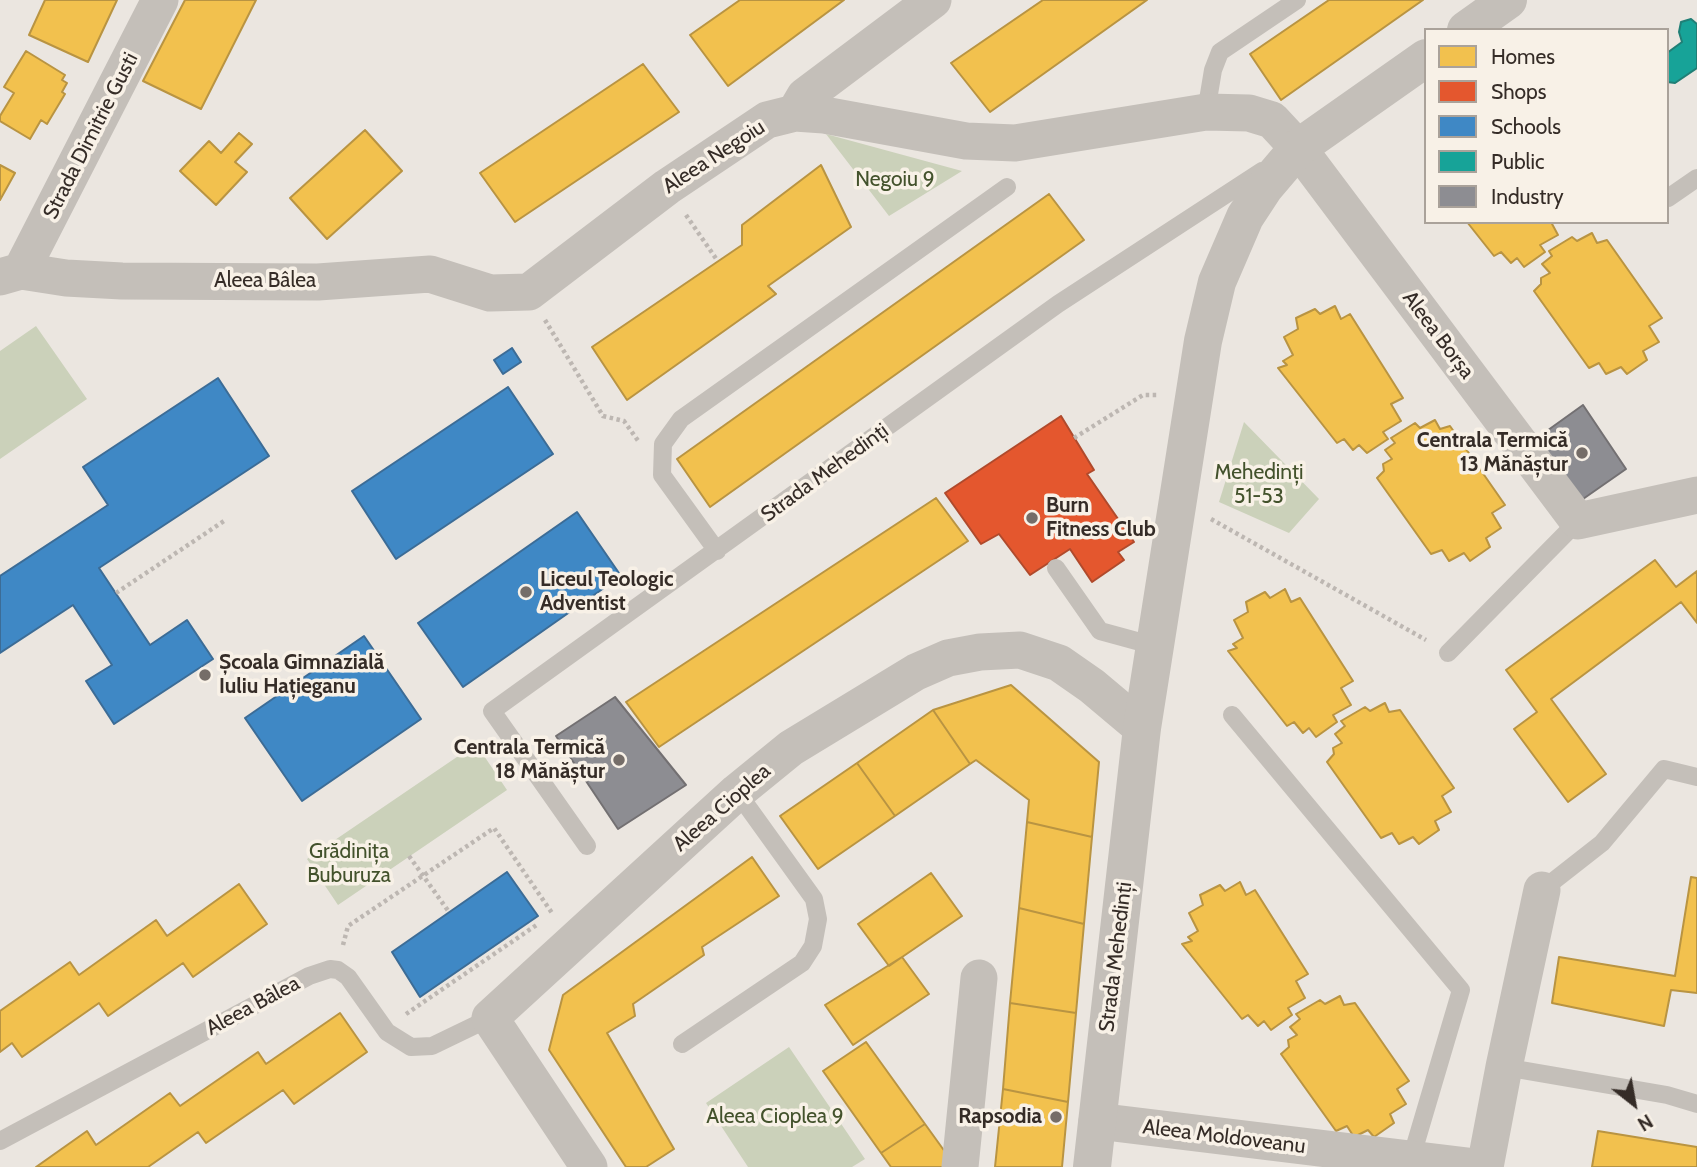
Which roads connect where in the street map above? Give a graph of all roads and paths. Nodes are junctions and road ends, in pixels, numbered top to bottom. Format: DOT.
graph roads {
  1 [pos="160,0"];
  2 [pos="933,0"];
  3 [pos="1297,0"];
  4 [pos="1508,0"];
  5 [pos="1469,28"];
  6 [pos="1424,59"];
  7 [pos="795,113"];
  8 [pos="1206,113"];
  9 [pos="1298,148"];
  10 [pos="1697,178"];
  11 [pos="667,187"];
  12 [pos="1007,187"];
  13 [pos="1669,197"];
  14 [pos="717,260"];
  15 [pos="10,274"];
  16 [pos="529,292"];
  17 [pos="1143,395"];
  18 [pos="624,421"];
  19 [pos="1074,438"];
  20 [pos="1697,495"];
  21 [pos="1178,500"];
  22 [pos="224,521"];
  23 [pos="1578,522"];
  24 [pos="716,551"];
  25 [pos="1056,568"];
  26 [pos="116,593"];
  27 [pos="1155,646"];
  28 [pos="1448,653"];
  29 [pos="1232,715"];
  30 [pos="1142,728"];
  31 [pos="1697,777"];
  32 [pos="737,792"];
  33 [pos="587,846"];
  34 [pos="409,856"];
  35 [pos="423,875"];
  36 [pos="1542,890"];
  37 [pos="449,912"];
  38 [pos="338,970"];
  39 [pos="979,978"];
  40 [pos="490,1018"];
  41 [pos="385,1028"];
  42 [pos="682,1044"];
  43 [pos="1504,1067"];
  44 [pos="1697,1104"];
  45 [pos="1097,1122"];
  46 [pos="0,1141"];
  47 [pos="1411,1159"];
  48 [pos="589,1167"];
  49 [pos="960,1167"];
  50 [pos="1092,1167"];
  51 [pos="1476,1167"];
  52 [pos="1485,1167"];
  1 -- 15 [label="street, Strada Dimitrie Gusti"];
  2 -- 7 [label="street"];
  3 -- 8 [label="lane"];
  4 -- 5 [label="street"];
  6 -- 9 [label="street, Strada Mehedinți"];
  7 -- 8 [label="street"];
  7 -- 11 [label="street, Aleea Negoiu"];
  8 -- 9 [label="street"];
  9 -- 21 [label="street, Strada Mehedinți"];
  9 -- 23 [label="street, Aleea Borșa"];
  9 -- 24 [label="lane, Strada Mehedinți"];
  10 -- 13 [label="lane"];
  11 -- 14 [label="path"];
  11 -- 16 [label="street, Aleea Negoiu"];
  12 -- 24 [label="lane"];
  15 -- 16 [label="street, Aleea Bâlea"];
  16 -- 18 [label="path"];
  17 -- 19 [label="path"];
  20 -- 23 [label="street"];
  21 -- 27 [label="street, Strada Mehedinți"];
  21 -- 28 [label="path"];
  22 -- 26 [label="path"];
  23 -- 28 [label="lane"];
  24 -- 33 [label="lane, Strada Mehedinți"];
  25 -- 27 [label="lane"];
  27 -- 30 [label="street, Strada Mehedinți"];
  29 -- 47 [label="lane"];
  30 -- 32 [label="street, Aleea Cioplea"];
  30 -- 45 [label="street, Strada Mehedinți"];
  31 -- 36 [label="lane"];
  32 -- 40 [label="street, Aleea Cioplea"];
  32 -- 42 [label="lane"];
  34 -- 35 [label="path"];
  35 -- 37 [label="path"];
  35 -- 38 [label="path"];
  35 -- 41 [label="path"];
  36 -- 43 [label="street"];
  38 -- 41 [label="lane"];
  38 -- 46 [label="lane, Aleea Bâlea"];
  39 -- 49 [label="street"];
  40 -- 41 [label="lane"];
  40 -- 48 [label="street"];
  43 -- 44 [label="lane"];
  43 -- 52 [label="street"];
  45 -- 47 [label="street, Aleea Moldoveanu"];
  45 -- 50 [label="street, Strada Mehedinți"];
  47 -- 51 [label="street, Aleea Moldoveanu"];
}
